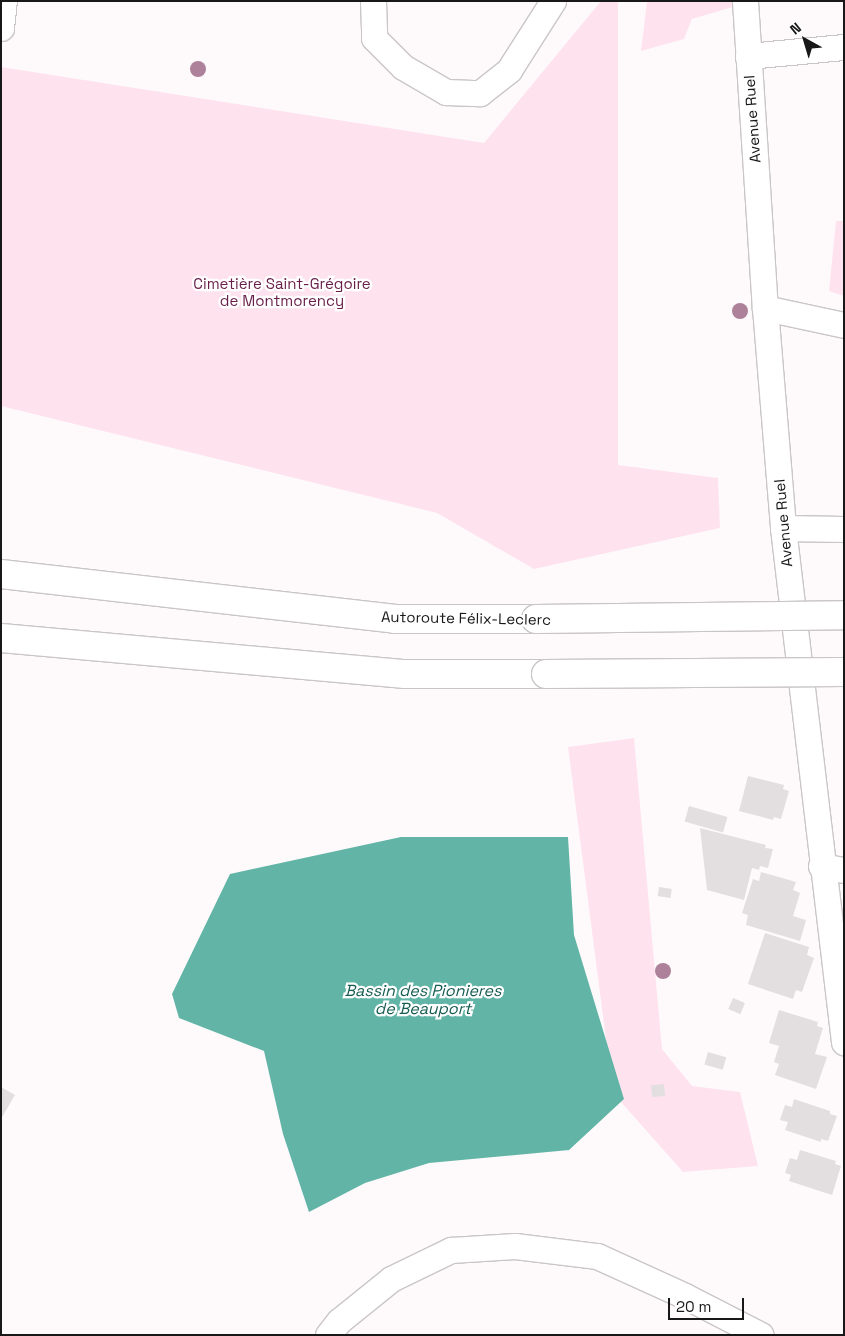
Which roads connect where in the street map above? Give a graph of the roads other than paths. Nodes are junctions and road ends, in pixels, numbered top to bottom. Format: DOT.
graph roads {
  1 [pos="4,1"];
  2 [pos="373,1"];
  3 [pos="553,1"];
  4 [pos="745,1"];
  5 [pos="1,28"];
  6 [pos="844,47"];
  7 [pos="748,56"];
  8 [pos="765,308"];
  9 [pos="844,325"];
  10 [pos="783,528"];
  11 [pos="844,529"];
  12 [pos="1,574"];
  13 [pos="844,615"];
  14 [pos="1,638"];
  15 [pos="844,672"];
  16 [pos="833,868"];
  17 [pos="844,1042"];
  18 [pos="757,1334"];
  19 [pos="328,1335"];
  1 -- 5 [label="street"];
  2 -- 3 [label="street"];
  4 -- 7 [label="street, Avenue Ruel"];
  6 -- 7 [label="street"];
  7 -- 8 [label="street, Avenue Ruel"];
  8 -- 9 [label="street"];
  8 -- 10 [label="street, Avenue Ruel"];
  10 -- 11 [label="street"];
  10 -- 16 [label="street, Avenue Ruel"];
  12 -- 13 [label="highway, Autoroute Félix-Leclerc, bridge"];
  14 -- 15 [label="highway, bridge"];
  16 -- 17 [label="street, Avenue Ruel"];
  18 -- 19 [label="street"];
}
